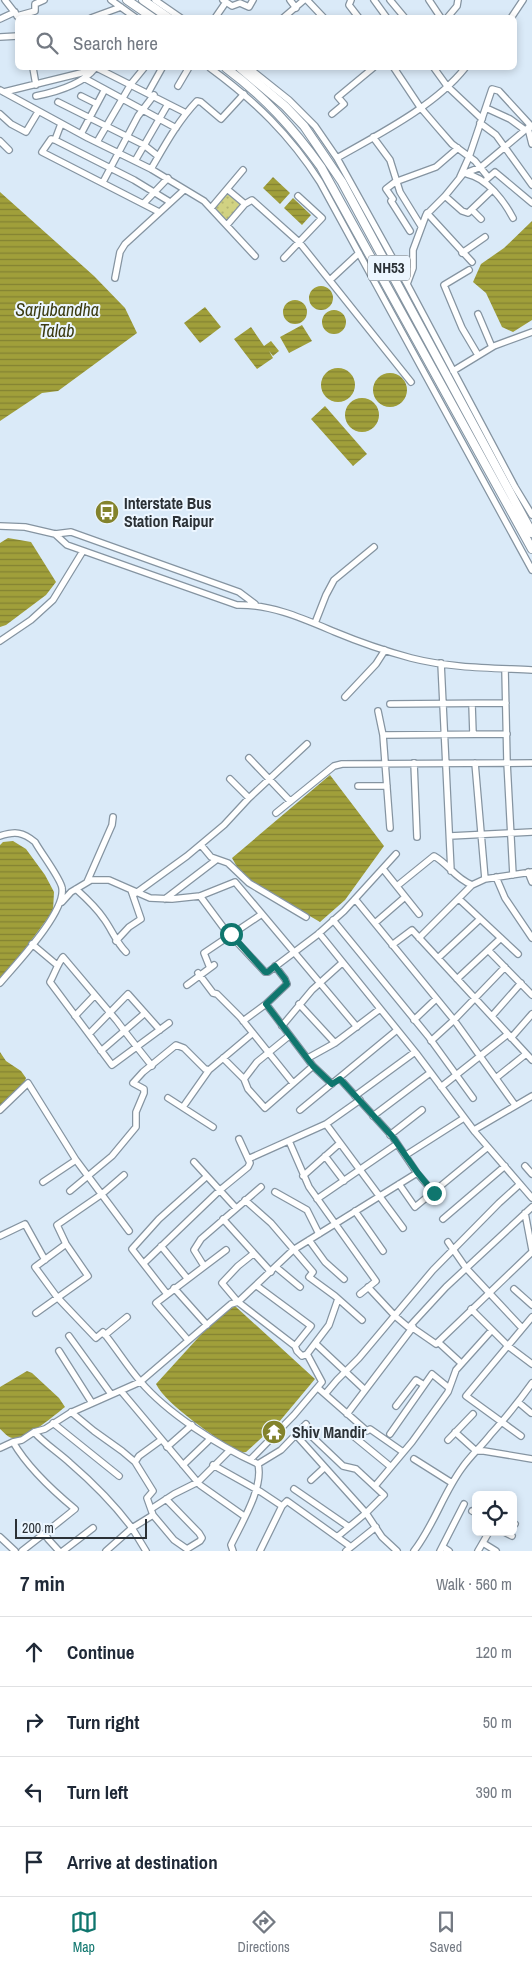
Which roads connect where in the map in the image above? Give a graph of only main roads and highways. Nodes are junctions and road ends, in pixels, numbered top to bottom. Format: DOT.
graph roads {
  1 [pos="127,0"];
  2 [pos="143,0"];
  3 [pos="150,15"];
  4 [pos="165,15"];
  5 [pos="228,70"];
  6 [pos="242,70"];
  7 [pos="494,482"];
  8 [pos="486,486"];
  9 [pos="522,523"];
  10 [pos="532,533"];
  11 [pos="532,549"];
  1 -- 3 [label="highway"];
  2 -- 4 [label="highway"];
  5 -- 7 [label="highway, NH53"];
  6 -- 9 [label="highway, NH53"];
  7 -- 8 [label="highway"];
  7 -- 9 [label="highway, NH53"];
  9 -- 10 [label="highway, NH53"];
  9 -- 11 [label="highway, NH53"];
}
